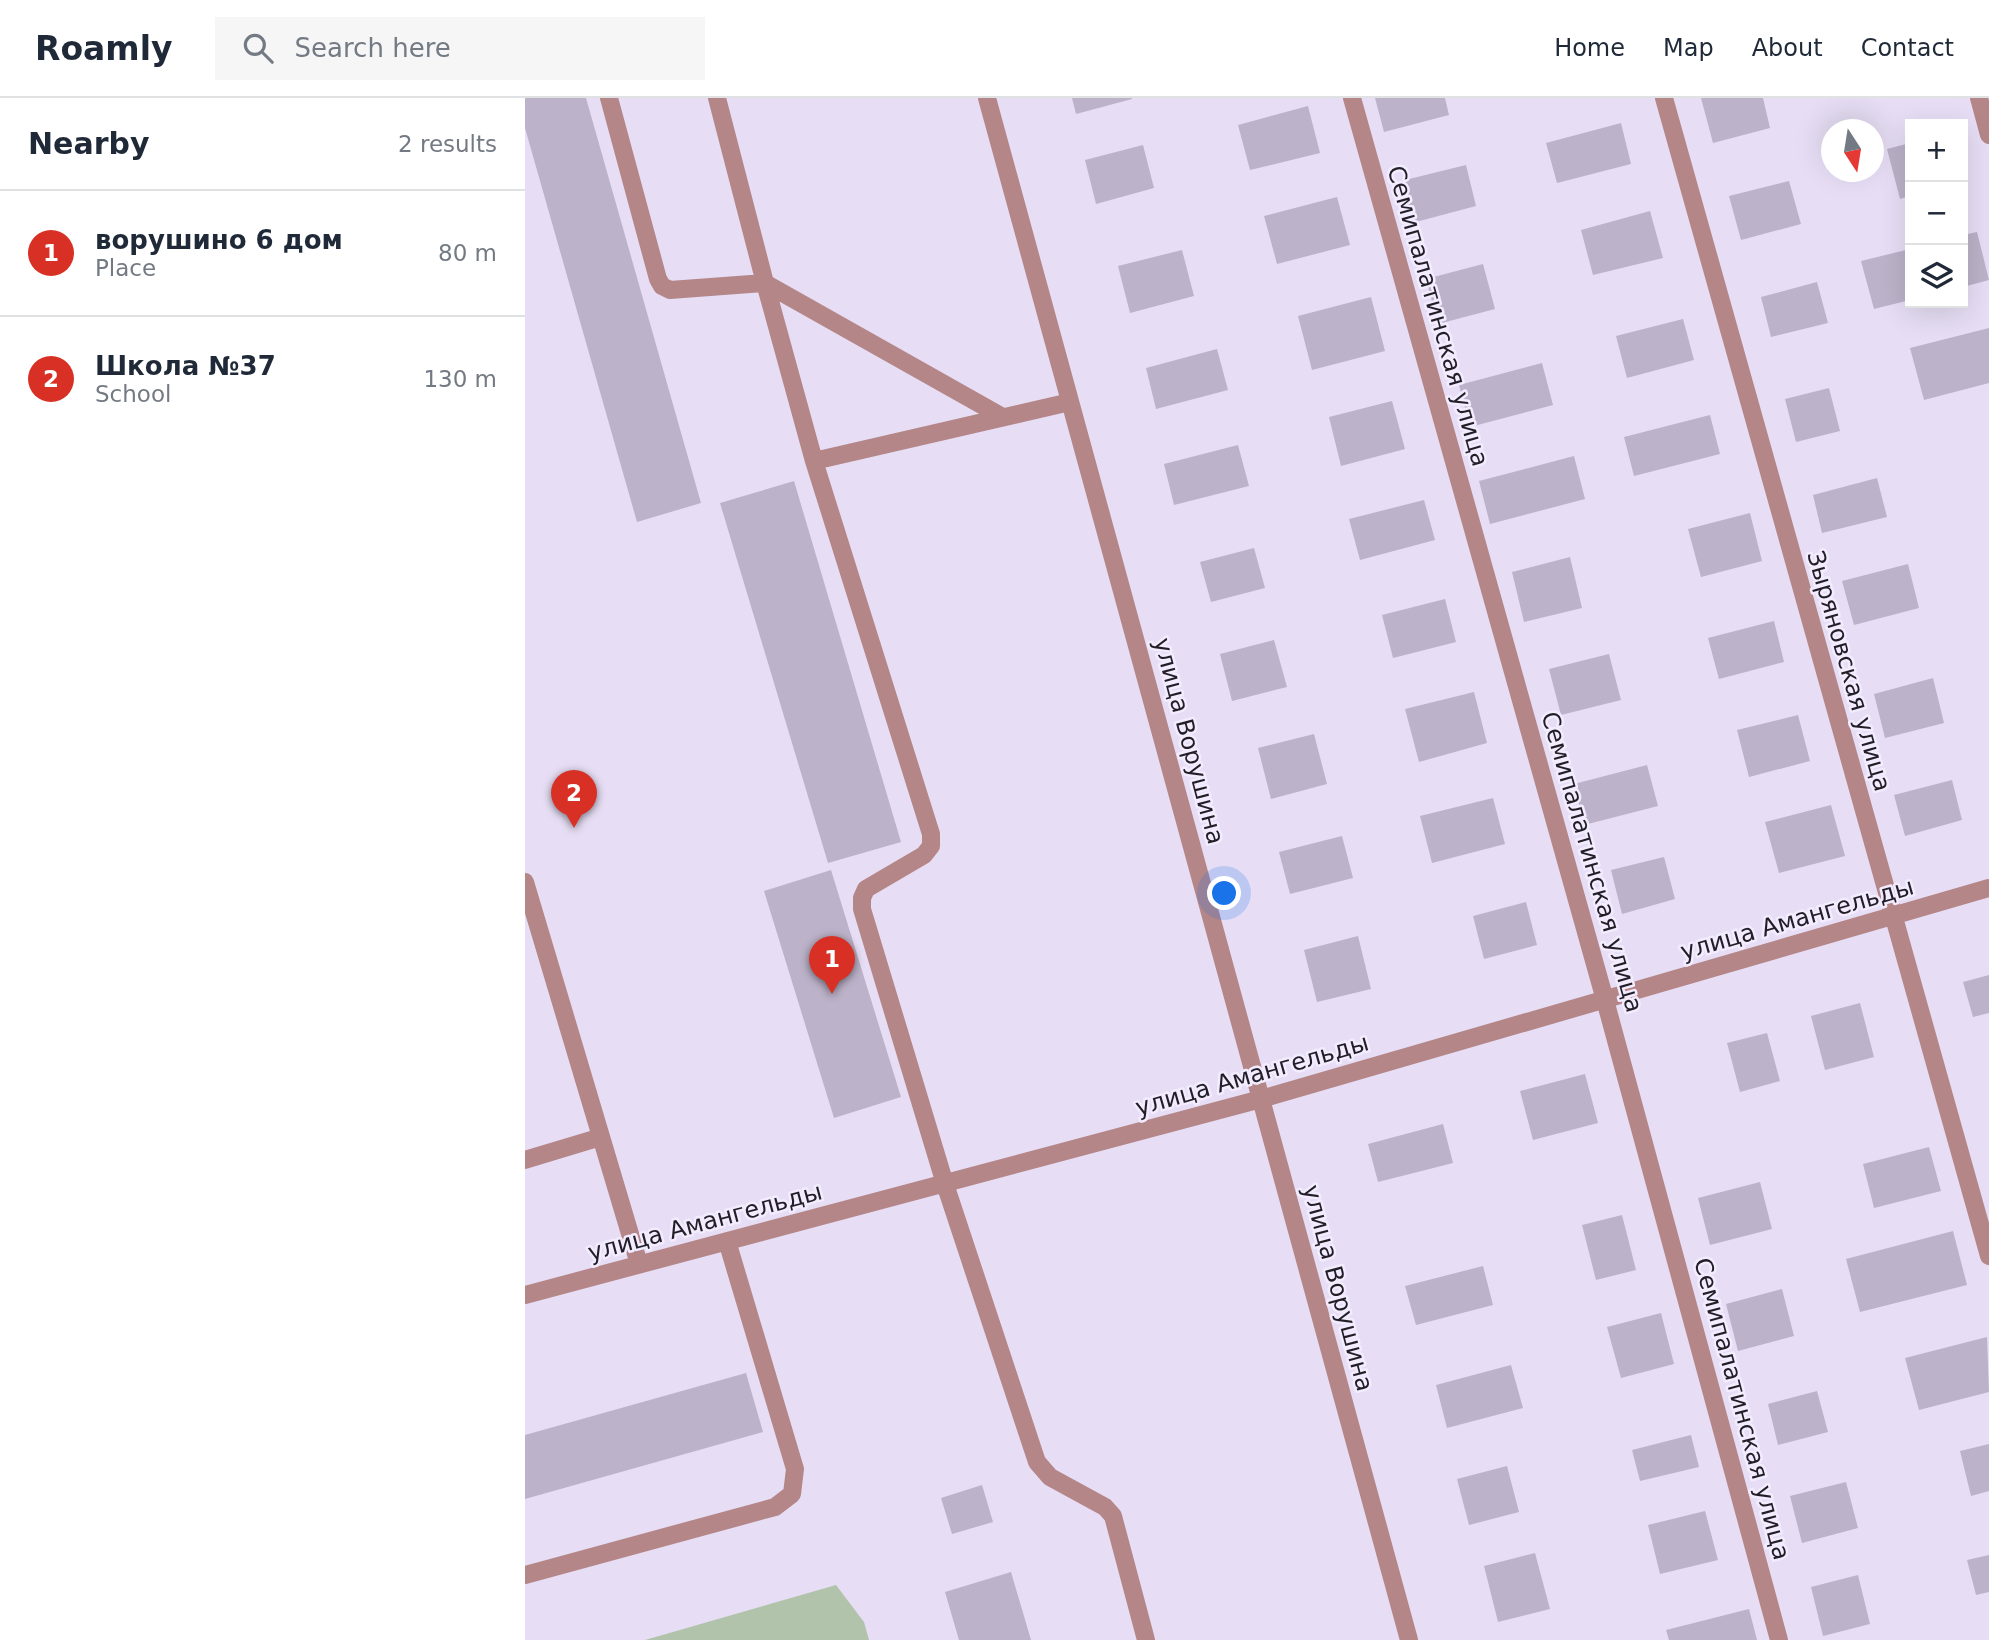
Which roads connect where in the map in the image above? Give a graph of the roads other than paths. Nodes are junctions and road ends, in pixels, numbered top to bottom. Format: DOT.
graph roads {
  1 [pos="609,98"];
  2 [pos="717,98"];
  3 [pos="987,98"];
  4 [pos="1352,98"];
  5 [pos="1664,98"];
  6 [pos="1979,98"];
  7 [pos="1989,135"];
  8 [pos="765,283"];
  9 [pos="1070,402"];
  10 [pos="1001,416"];
  11 [pos="814,460"];
  12 [pos="525,882"];
  13 [pos="1989,888"];
  14 [pos="1893,918"];
  15 [pos="1605,1000"];
  16 [pos="1261,1099"];
  17 [pos="601,1137"];
  18 [pos="525,1160"];
  19 [pos="944,1184"];
  20 [pos="727,1241"];
  21 [pos="1989,1256"];
  22 [pos="639,1264"];
  23 [pos="525,1295"];
  24 [pos="525,1575"];
  25 [pos="1146,1640"];
  26 [pos="1409,1640"];
  27 [pos="1780,1640"];
  1 -- 8 [label="street"];
  2 -- 8 [label="street"];
  3 -- 9 [label="street, улица Ворушина"];
  4 -- 15 [label="street, Семипалатинская улица"];
  5 -- 14 [label="street, Зыряновская улица"];
  6 -- 7 [label="street"];
  8 -- 10 [label="street"];
  8 -- 11 [label="street"];
  9 -- 10 [label="street"];
  9 -- 16 [label="street, улица Ворушина"];
  10 -- 11 [label="street"];
  11 -- 19 [label="street"];
  12 -- 17 [label="street"];
  13 -- 14 [label="street, улица Амангельды"];
  14 -- 15 [label="street, улица Амангельды"];
  14 -- 21 [label="street, Зыряновская улица"];
  15 -- 16 [label="street, улица Амангельды"];
  15 -- 27 [label="street, Семипалатинская улица"];
  16 -- 19 [label="street, улица Амангельды"];
  16 -- 26 [label="street, улица Ворушина"];
  17 -- 18 [label="street"];
  17 -- 22 [label="street"];
  19 -- 20 [label="street, улица Амангельды"];
  19 -- 25 [label="street"];
  20 -- 22 [label="street, улица Амангельды"];
  20 -- 24 [label="street"];
  22 -- 23 [label="street, улица Амангельды"];
}
